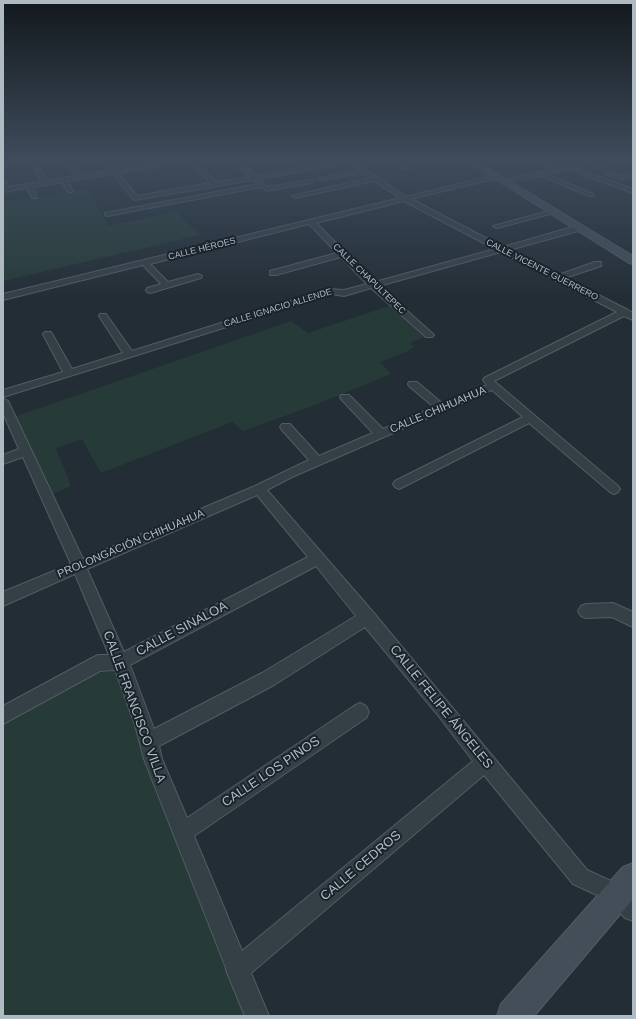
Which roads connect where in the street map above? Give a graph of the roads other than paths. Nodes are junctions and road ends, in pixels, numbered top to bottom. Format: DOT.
graph roads {
  1 [pos="145,208"];
  2 [pos="370,208"];
  3 [pos="422,208"];
  4 [pos="545,208"];
  5 [pos="552,212"];
  6 [pos="107,214"];
  7 [pos="311,222"];
  8 [pos="497,226"];
  9 [pos="579,228"];
  10 [pos="502,248"];
  11 [pos="343,254"];
  12 [pos="633,261"];
  13 [pos="145,263"];
  14 [pos="598,264"];
  15 [pos="273,273"];
  16 [pos="198,276"];
  17 [pos="558,278"];
  18 [pos="166,285"];
  19 [pos="374,285"];
  20 [pos="150,290"];
  21 [pos="3,297"];
  22 [pos="629,314"];
  23 [pos="103,316"];
  24 [pos="48,334"];
  25 [pos="429,335"];
  26 [pos="128,354"];
  27 [pos="69,373"];
  28 [pos="413,384"];
  29 [pos="493,386"];
  30 [pos="3,394"];
  31 [pos="345,397"];
  32 [pos="3,401"];
  33 [pos="442,408"];
  34 [pos="530,418"];
  35 [pos="286,427"];
  36 [pos="381,434"];
  37 [pos="26,452"];
  38 [pos="3,460"];
  39 [pos="317,461"];
  40 [pos="399,484"];
  41 [pos="259,489"];
  42 [pos="614,489"];
  43 [pos="317,558"];
  44 [pos="79,566"];
  45 [pos="3,599"];
  46 [pos="586,611"];
  47 [pos="368,617"];
  48 [pos="633,620"];
  49 [pos="120,662"];
  50 [pos="360,712"];
  51 [pos="3,715"];
  52 [pos="149,741"];
  53 [pos="485,762"];
  54 [pos="183,832"];
  55 [pos="628,894"];
  56 [pos="237,970"];
  57 [pos="257,1016"];
  58 [pos="512,1016"];
  1 -- 6 [label="street"];
  2 -- 7 [label="street, CALLE HÉROES"];
  3 -- 10 [label="street, CALLE VICENTE GUERRERO"];
  4 -- 5 [label="main road"];
  5 -- 8 [label="street"];
  5 -- 9 [label="main road"];
  7 -- 11 [label="street, CALLE CHAPULTEPEC"];
  7 -- 13 [label="street, CALLE HÉROES"];
  9 -- 10 [label="street, CALLE IGNACIO ALLENDE"];
  9 -- 12 [label="main road"];
  10 -- 17 [label="street, CALLE VICENTE GUERRERO"];
  10 -- 19 [label="street, CALLE IGNACIO ALLENDE"];
  11 -- 15 [label="street"];
  11 -- 19 [label="street, CALLE CHAPULTEPEC"];
  13 -- 18 [label="street"];
  13 -- 21 [label="street, CALLE HÉROES"];
  14 -- 17 [label="street"];
  16 -- 18 [label="street"];
  17 -- 22 [label="street, CALLE VICENTE GUERRERO"];
  18 -- 20 [label="street"];
  19 -- 25 [label="street, CALLE CHAPULTEPEC"];
  19 -- 26 [label="street, CALLE IGNACIO ALLENDE"];
  22 -- 29 [label="street, CALLE CHIHUAHUA"];
  23 -- 26 [label="street"];
  24 -- 27 [label="street"];
  26 -- 27 [label="street, CALLE IGNACIO ALLENDE"];
  27 -- 30 [label="street, CALLE IGNACIO ALLENDE"];
  28 -- 33 [label="street"];
  29 -- 33 [label="street, CALLE CHIHUAHUA"];
  29 -- 34 [label="street"];
  31 -- 36 [label="street"];
  32 -- 37 [label="street, CALLE FRANCISCO VILLA"];
  33 -- 36 [label="street, CALLE CHIHUAHUA"];
  34 -- 40 [label="street"];
  34 -- 42 [label="street"];
  35 -- 39 [label="street"];
  36 -- 39 [label="street, CALLE CHIHUAHUA"];
  37 -- 38 [label="street"];
  37 -- 44 [label="street, CALLE FRANCISCO VILLA"];
  39 -- 41 [label="street, CALLE CHIHUAHUA"];
  41 -- 43 [label="street, CALLE FELIPE ÁNGELES"];
  41 -- 44 [label="street, PROLONGACIÓN CHIHUAHUA"];
  43 -- 47 [label="street, CALLE FELIPE ÁNGELES"];
  43 -- 49 [label="street, CALLE SINALOA"];
  44 -- 45 [label="street, PROLONGACIÓN CHIHUAHUA"];
  44 -- 49 [label="street, CALLE FRANCISCO VILLA"];
  46 -- 48 [label="street"];
  47 -- 52 [label="street"];
  47 -- 53 [label="street, CALLE FELIPE ÁNGELES"];
  49 -- 51 [label="street, CALLE SINALOA"];
  49 -- 52 [label="street, CALLE FRANCISCO VILLA"];
  50 -- 54 [label="street, CALLE LOS PINOS"];
  52 -- 54 [label="street, CALLE FRANCISCO VILLA"];
  53 -- 55 [label="street, CALLE FELIPE ÁNGELES"];
  53 -- 56 [label="street, CALLE CEDROS"];
  54 -- 56 [label="street, CALLE FRANCISCO VILLA"];
  55 -- 58 [label="main road"];
  56 -- 57 [label="street, CALLE FRANCISCO VILLA"];
}
